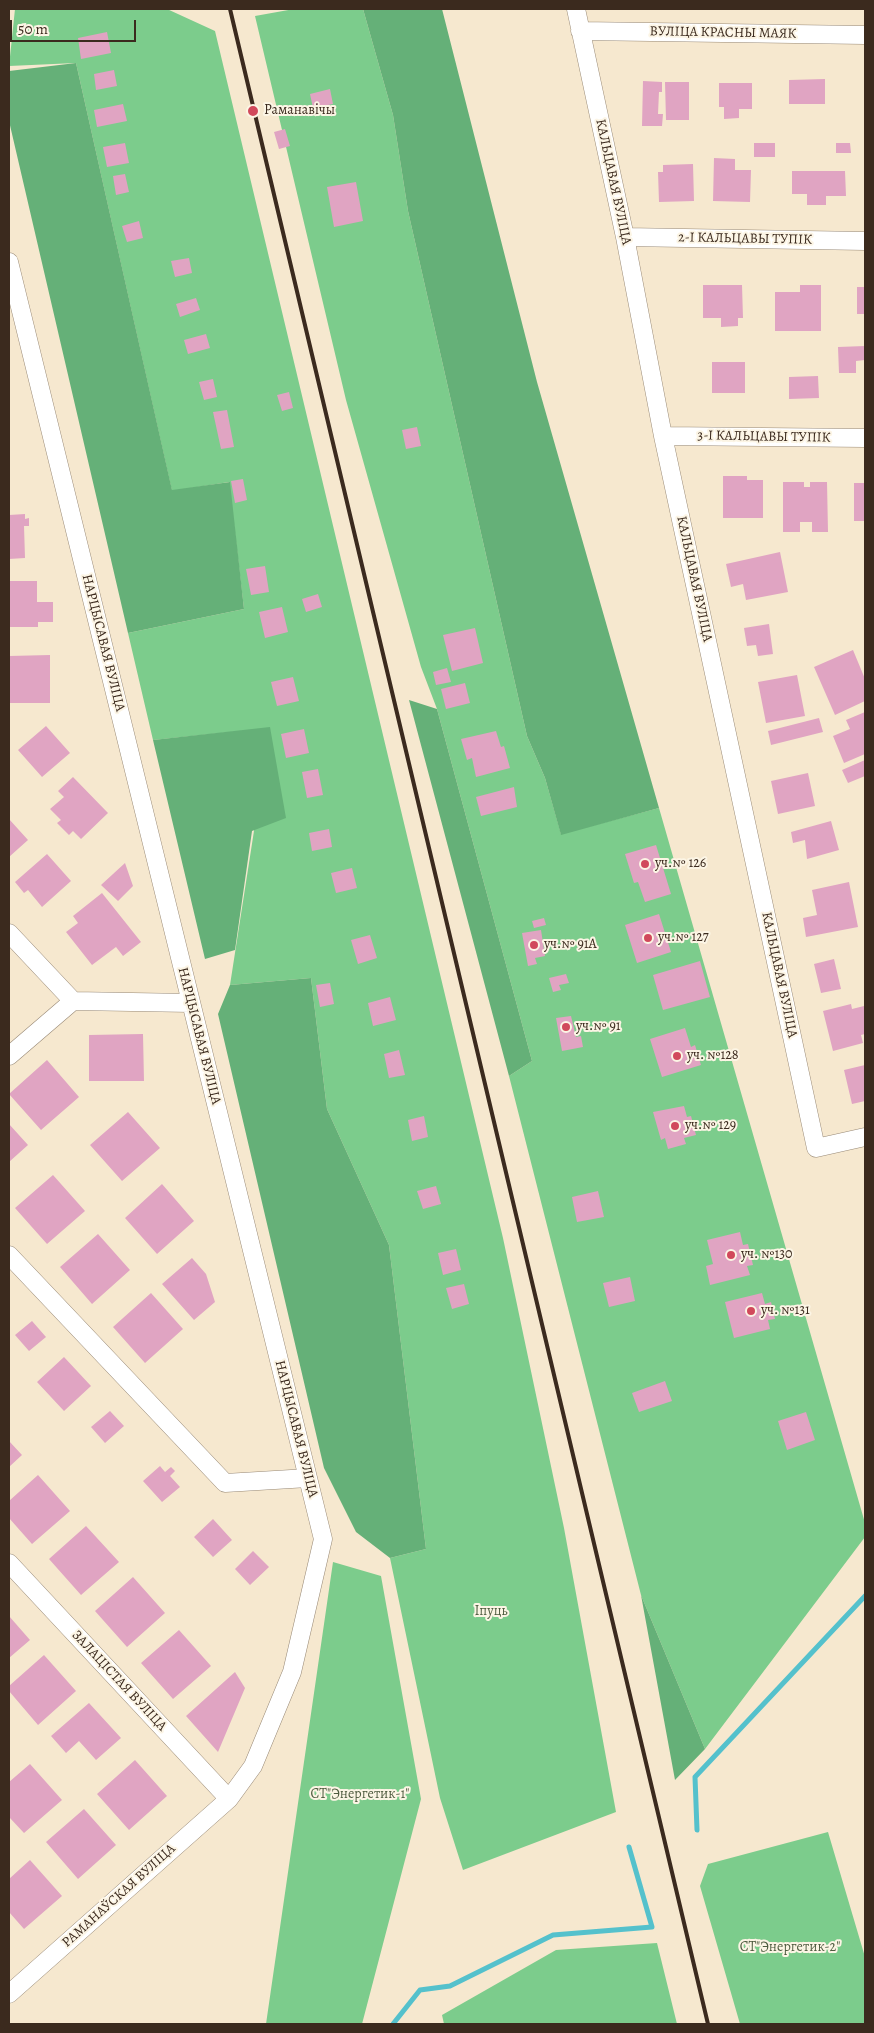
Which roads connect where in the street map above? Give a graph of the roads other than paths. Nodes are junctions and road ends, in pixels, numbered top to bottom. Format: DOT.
graph roads {
  1 [pos="576,9"];
  2 [pos="580,32"];
  3 [pos="865,36"];
  4 [pos="625,237"];
  5 [pos="865,241"];
  6 [pos="9,262"];
  7 [pos="663,436"];
  8 [pos="865,438"];
  9 [pos="9,933"];
  10 [pos="73,1001"];
  11 [pos="191,1003"];
  12 [pos="9,1056"];
  13 [pos="865,1137"];
  14 [pos="9,1255"];
  15 [pos="308,1478"];
  16 [pos="9,1563"];
  17 [pos="228,1798"];
  18 [pos="9,1994"];
  1 -- 2 [label="street, КАЛЬЦАВАЯ ВУЛІЦА"];
  2 -- 3 [label="street, ВУЛІЦА КРАСНЫ МАЯК"];
  2 -- 4 [label="street, КАЛЬЦАВАЯ ВУЛІЦА"];
  4 -- 5 [label="street, 2-І КАЛЬЦАВЫ ТУПІК"];
  4 -- 7 [label="street, КАЛЬЦАВАЯ ВУЛІЦА"];
  6 -- 11 [label="street, НАРЦЫСАВАЯ ВУЛІЦА"];
  7 -- 8 [label="street, 3-І КАЛЬЦАВЫ ТУПІК"];
  7 -- 13 [label="street, КАЛЬЦАВАЯ ВУЛІЦА"];
  9 -- 10 [label="street"];
  10 -- 11 [label="street"];
  10 -- 12 [label="street"];
  11 -- 15 [label="street, НАРЦЫСАВАЯ ВУЛІЦА"];
  14 -- 15 [label="street"];
  15 -- 17 [label="street, НАРЦЫСАВАЯ ВУЛІЦА"];
  16 -- 17 [label="street, ЗАЛАЦІСТАЯ ВУЛІЦА"];
  17 -- 18 [label="street, РАМАНАЎСКАЯ ВУЛІЦА"];
}
